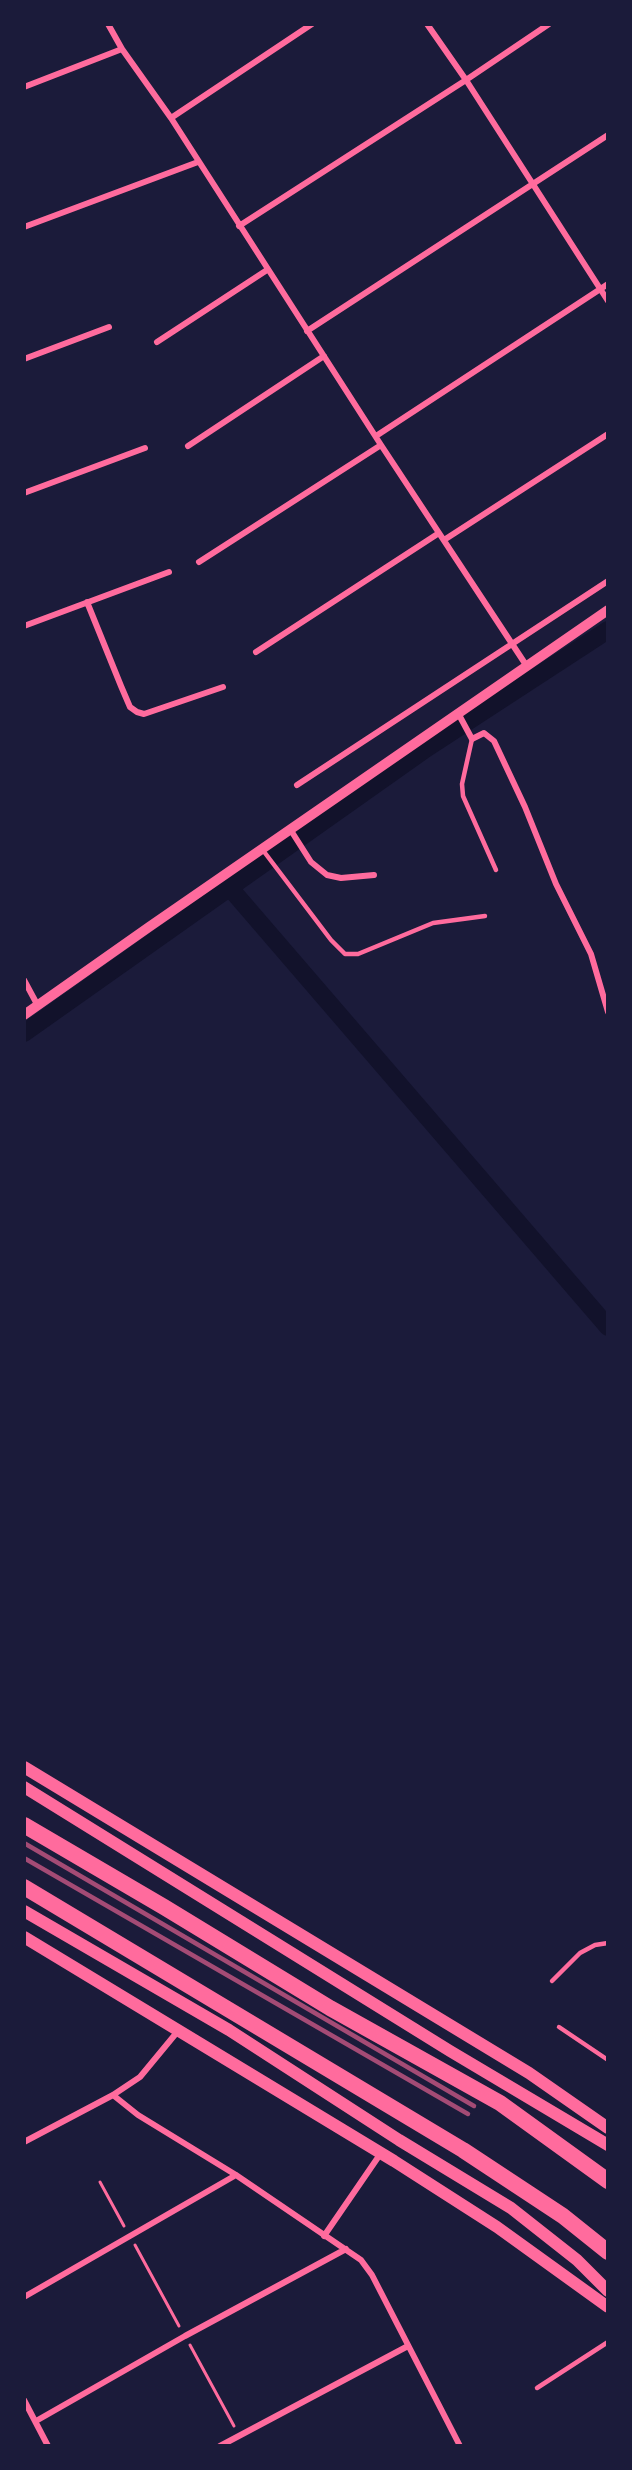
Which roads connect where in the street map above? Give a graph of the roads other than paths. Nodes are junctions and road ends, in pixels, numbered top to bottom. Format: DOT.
graph roads {
  1 [pos="108,24"];
  2 [pos="312,24"];
  3 [pos="427,24"];
  4 [pos="549,24"];
  5 [pos="122,50"];
  6 [pos="466,80"];
  7 [pos="24,87"];
  8 [pos="171,118"];
  9 [pos="608,135"];
  10 [pos="198,162"];
  11 [pos="533,184"];
  12 [pos="239,226"];
  13 [pos="24,227"];
  14 [pos="267,270"];
  15 [pos="608,284"];
  16 [pos="600,289"];
  17 [pos="608,301"];
  18 [pos="109,327"];
  19 [pos="307,331"];
  20 [pos="157,342"];
  21 [pos="324,356"];
  22 [pos="24,359"];
  23 [pos="608,434"];
  24 [pos="376,436"];
  25 [pos="381,445"];
  26 [pos="188,446"];
  27 [pos="145,448"];
  28 [pos="24,493"];
  29 [pos="439,533"];
  30 [pos="444,540"];
  31 [pos="199,562"];
  32 [pos="169,572"];
  33 [pos="608,581"];
  34 [pos="87,602"];
  35 [pos="608,610"];
  36 [pos="24,626"];
  37 [pos="513,645"];
  38 [pos="256,652"];
  39 [pos="526,665"];
  40 [pos="223,687"];
  41 [pos="461,717"];
  42 [pos="471,736"];
  43 [pos="297,785"];
  44 [pos="292,834"];
  45 [pos="265,853"];
  46 [pos="496,870"];
  47 [pos="374,875"];
  48 [pos="485,916"];
  49 [pos="24,980"];
  50 [pos="38,1006"];
  51 [pos="608,1012"];
  52 [pos="24,1015"];
  53 [pos="24,1767"];
  54 [pos="24,1787"];
  55 [pos="24,1826"];
  56 [pos="24,1887"];
  57 [pos="24,1911"];
  58 [pos="24,1937"];
  59 [pos="608,1943"];
  60 [pos="552,1981"];
  61 [pos="559,2027"];
  62 [pos="178,2030"];
  63 [pos="608,2060"];
  64 [pos="113,2095"];
  65 [pos="606,2122"];
  66 [pos="24,2142"];
  67 [pos="608,2145"];
  68 [pos="381,2153"];
  69 [pos="236,2175"];
  70 [pos="608,2181"];
  71 [pos="324,2236"];
  72 [pos="346,2249"];
  73 [pos="608,2252"];
  74 [pos="608,2291"];
  75 [pos="24,2297"];
  76 [pos="608,2307"];
  77 [pos="608,2342"];
  78 [pos="408,2346"];
  79 [pos="537,2388"];
  80 [pos="24,2400"];
  81 [pos="36,2421"];
  82 [pos="48,2446"];
  83 [pos="220,2446"];
  84 [pos="460,2446"];
  1 -- 5 [label="street"];
  2 -- 8 [label="street"];
  3 -- 6 [label="street"];
  4 -- 6 [label="street"];
  5 -- 7 [label="street"];
  5 -- 8 [label="street"];
  6 -- 11 [label="street"];
  6 -- 12 [label="street"];
  8 -- 10 [label="street"];
  9 -- 11 [label="street"];
  10 -- 12 [label="street"];
  10 -- 13 [label="street"];
  11 -- 16 [label="street"];
  11 -- 19 [label="street"];
  12 -- 14 [label="street"];
  14 -- 19 [label="street"];
  14 -- 20 [label="street"];
  15 -- 16 [label="street"];
  16 -- 17 [label="street"];
  16 -- 24 [label="street"];
  18 -- 22 [label="street"];
  19 -- 21 [label="street"];
  21 -- 24 [label="street"];
  21 -- 26 [label="street"];
  23 -- 30 [label="street"];
  24 -- 25 [label="street"];
  25 -- 29 [label="street"];
  25 -- 31 [label="street"];
  27 -- 28 [label="street"];
  29 -- 30 [label="street"];
  29 -- 38 [label="street"];
  30 -- 37 [label="street"];
  32 -- 34 [label="street"];
  33 -- 37 [label="street"];
  34 -- 36 [label="street"];
  34 -- 40 [label="street"];
  35 -- 39 [label="street"];
  37 -- 39 [label="street"];
  37 -- 43 [label="street"];
  39 -- 41 [label="street"];
  41 -- 42 [label="street"];
  41 -- 44 [label="street"];
  42 -- 46 [label="lane"];
  42 -- 51 [label="street"];
  44 -- 45 [label="street"];
  44 -- 47 [label="street"];
  45 -- 48 [label="lane"];
  45 -- 50 [label="street"];
  49 -- 50 [label="street"];
  50 -- 52 [label="street"];
  53 -- 65 [label="main road"];
  54 -- 67 [label="main road"];
  55 -- 70 [label="highway"];
  56 -- 73 [label="highway"];
  57 -- 74 [label="main road"];
  58 -- 62 [label="main road"];
  59 -- 60 [label="lane"];
  61 -- 63 [label="lane"];
  62 -- 64 [label="street"];
  62 -- 68 [label="main road"];
  64 -- 66 [label="street"];
  64 -- 69 [label="street"];
  68 -- 71 [label="street"];
  68 -- 76 [label="main road"];
  69 -- 71 [label="street"];
  69 -- 75 [label="street"];
  71 -- 72 [label="street"];
  72 -- 78 [label="street"];
  72 -- 81 [label="street"];
  77 -- 79 [label="lane"];
  78 -- 83 [label="street"];
  78 -- 84 [label="street"];
  80 -- 81 [label="street"];
  81 -- 82 [label="street"];
}
